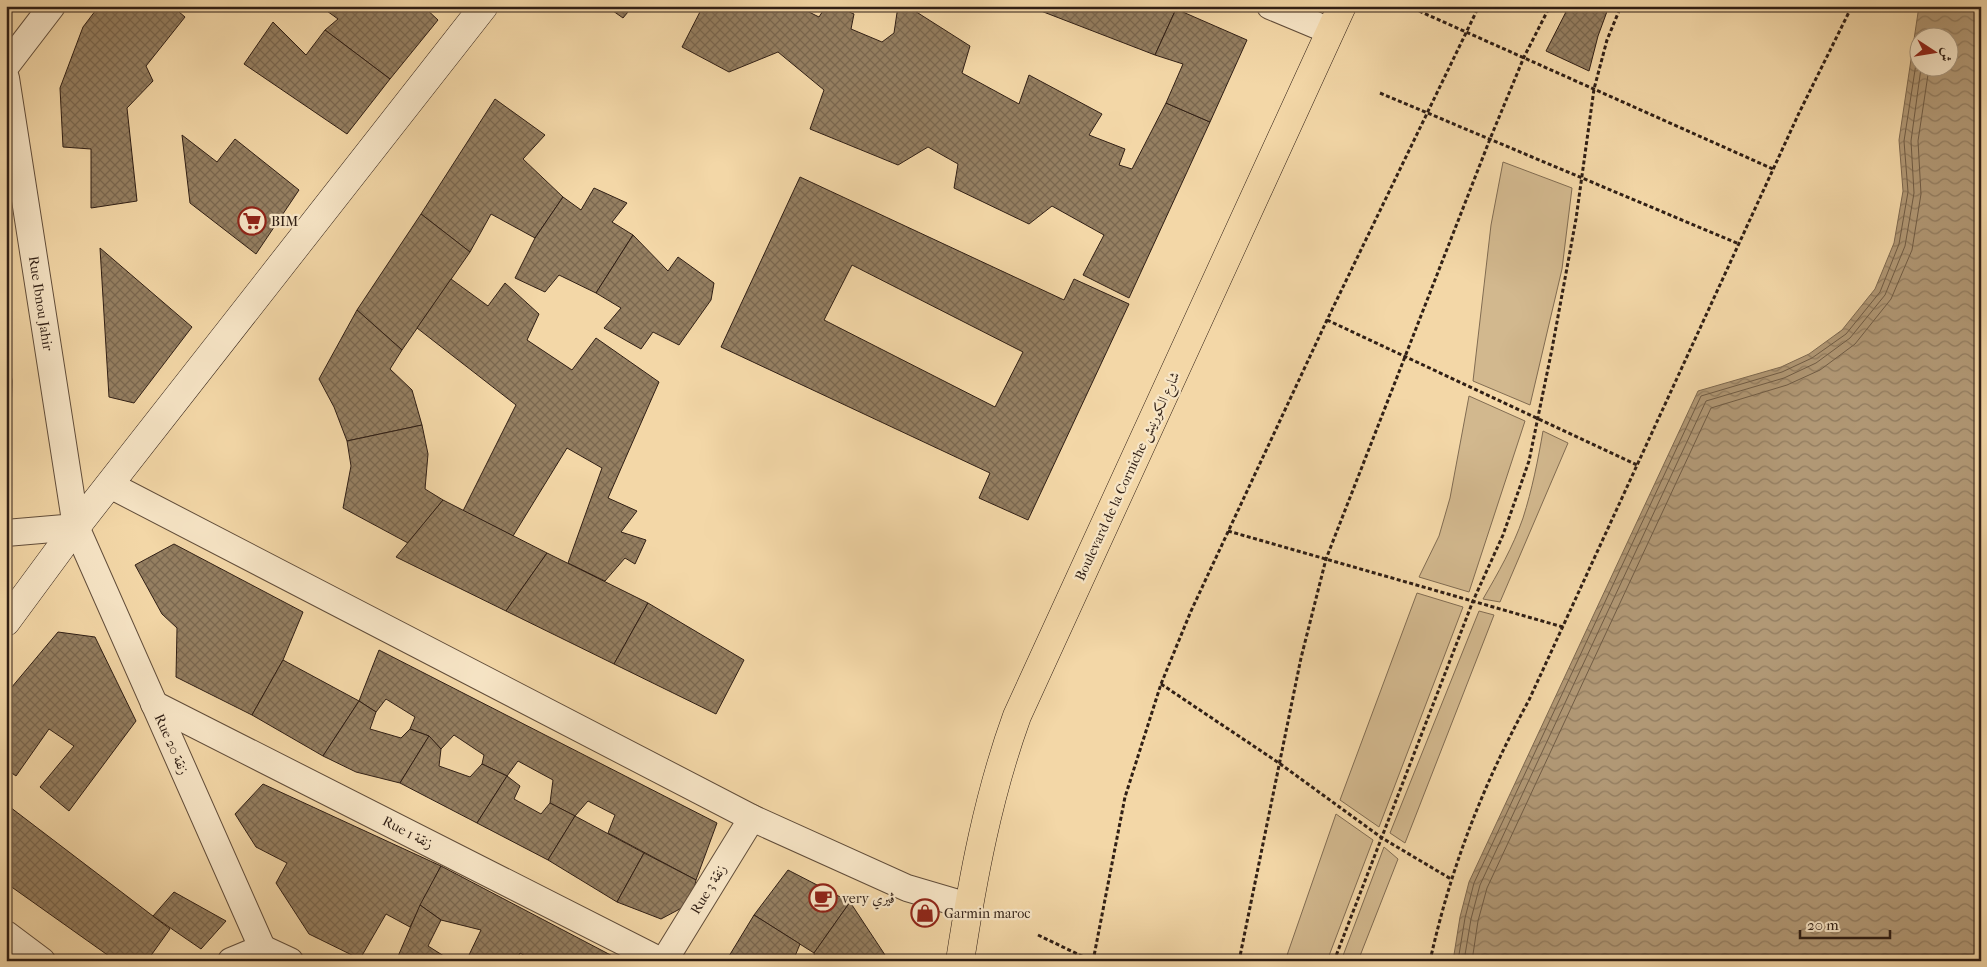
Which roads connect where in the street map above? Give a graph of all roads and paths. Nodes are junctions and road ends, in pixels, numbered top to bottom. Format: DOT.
graph roads {
  1 [pos="52,6"];
  2 [pos="484,6"];
  3 [pos="1270,6"];
  4 [pos="1342,6"];
  5 [pos="1479,6"];
  6 [pos="1550,6"];
  7 [pos="1621,6"];
  8 [pos="1852,6"];
  9 [pos="1419,11"];
  10 [pos="1330,31"];
  11 [pos="1467,32"];
  12 [pos="1524,57"];
  13 [pos="6,66"];
  14 [pos="6,78"];
  15 [pos="1594,89"];
  16 [pos="1380,93"];
  17 [pos="1428,113"];
  18 [pos="1490,139"];
  19 [pos="1773,169"];
  20 [pos="1582,178"];
  21 [pos="1739,244"];
  22 [pos="1327,320"];
  23 [pos="1405,357"];
  24 [pos="1538,419"];
  25 [pos="1637,466"];
  26 [pos="110,485"];
  27 [pos="76,527"];
  28 [pos="1228,530"];
  29 [pos="6,533"];
  30 [pos="1326,558"];
  31 [pos="1473,601"];
  32 [pos="6,622"];
  33 [pos="1563,627"];
  34 [pos="1161,684"];
  35 [pos="154,704"];
  36 [pos="1279,763"];
  37 [pos="752,818"];
  38 [pos="1382,838"];
  39 [pos="1451,880"];
  40 [pos="968,906"];
  41 [pos="6,934"];
  42 [pos="1038,935"];
  43 [pos="265,954"];
  44 [pos="42,961"];
  45 [pos="231,961"];
  46 [pos="290,961"];
  47 [pos="663,961"];
  48 [pos="960,961"];
  49 [pos="1093,961"];
  50 [pos="1240,961"];
  51 [pos="1334,961"];
  52 [pos="1430,961"];
  1 -- 13 [label="street"];
  2 -- 26 [label="street"];
  3 -- 10 [label="street"];
  4 -- 10 [label="main road, Boulevard de la Corniche شارع الكورنيش"];
  5 -- 11 [label="path"];
  6 -- 12 [label="path"];
  7 -- 15 [label="path"];
  8 -- 19 [label="path"];
  9 -- 11 [label="path"];
  10 -- 40 [label="main road, Boulevard de la Corniche شارع الكورنيش"];
  11 -- 12 [label="path"];
  11 -- 17 [label="path"];
  12 -- 15 [label="path"];
  12 -- 18 [label="path"];
  14 -- 27 [label="street, Rue Ibnou Jahir"];
  15 -- 19 [label="path"];
  15 -- 20 [label="path"];
  16 -- 17 [label="path"];
  17 -- 18 [label="path"];
  17 -- 22 [label="path"];
  18 -- 20 [label="path"];
  18 -- 23 [label="path"];
  19 -- 21 [label="path"];
  20 -- 21 [label="path"];
  20 -- 24 [label="path"];
  21 -- 25 [label="path"];
  22 -- 23 [label="path"];
  22 -- 28 [label="path"];
  23 -- 24 [label="path"];
  23 -- 30 [label="path"];
  24 -- 25 [label="path"];
  24 -- 31 [label="path"];
  25 -- 33 [label="path"];
  26 -- 27 [label="street"];
  26 -- 37 [label="street"];
  27 -- 29 [label="street"];
  27 -- 32 [label="street"];
  27 -- 35 [label="street, Rue 20 زنقة"];
  28 -- 30 [label="path"];
  28 -- 34 [label="path"];
  30 -- 31 [label="path"];
  30 -- 36 [label="path"];
  31 -- 33 [label="path"];
  31 -- 38 [label="path"];
  33 -- 39 [label="path"];
  34 -- 36 [label="path"];
  34 -- 49 [label="path"];
  35 -- 43 [label="street, Rue 20 زنقة"];
  35 -- 47 [label="street, Rue 1 زنقة"];
  36 -- 38 [label="path"];
  36 -- 50 [label="path"];
  37 -- 40 [label="street"];
  37 -- 47 [label="street, Rue 3 زنقة"];
  38 -- 39 [label="path"];
  38 -- 51 [label="path"];
  39 -- 52 [label="path"];
  40 -- 48 [label="main road, Boulevard de la Corniche شارع الكورنيش"];
  41 -- 44 [label="street"];
  42 -- 49 [label="path"];
  43 -- 45 [label="street"];
  43 -- 46 [label="street"];
}
